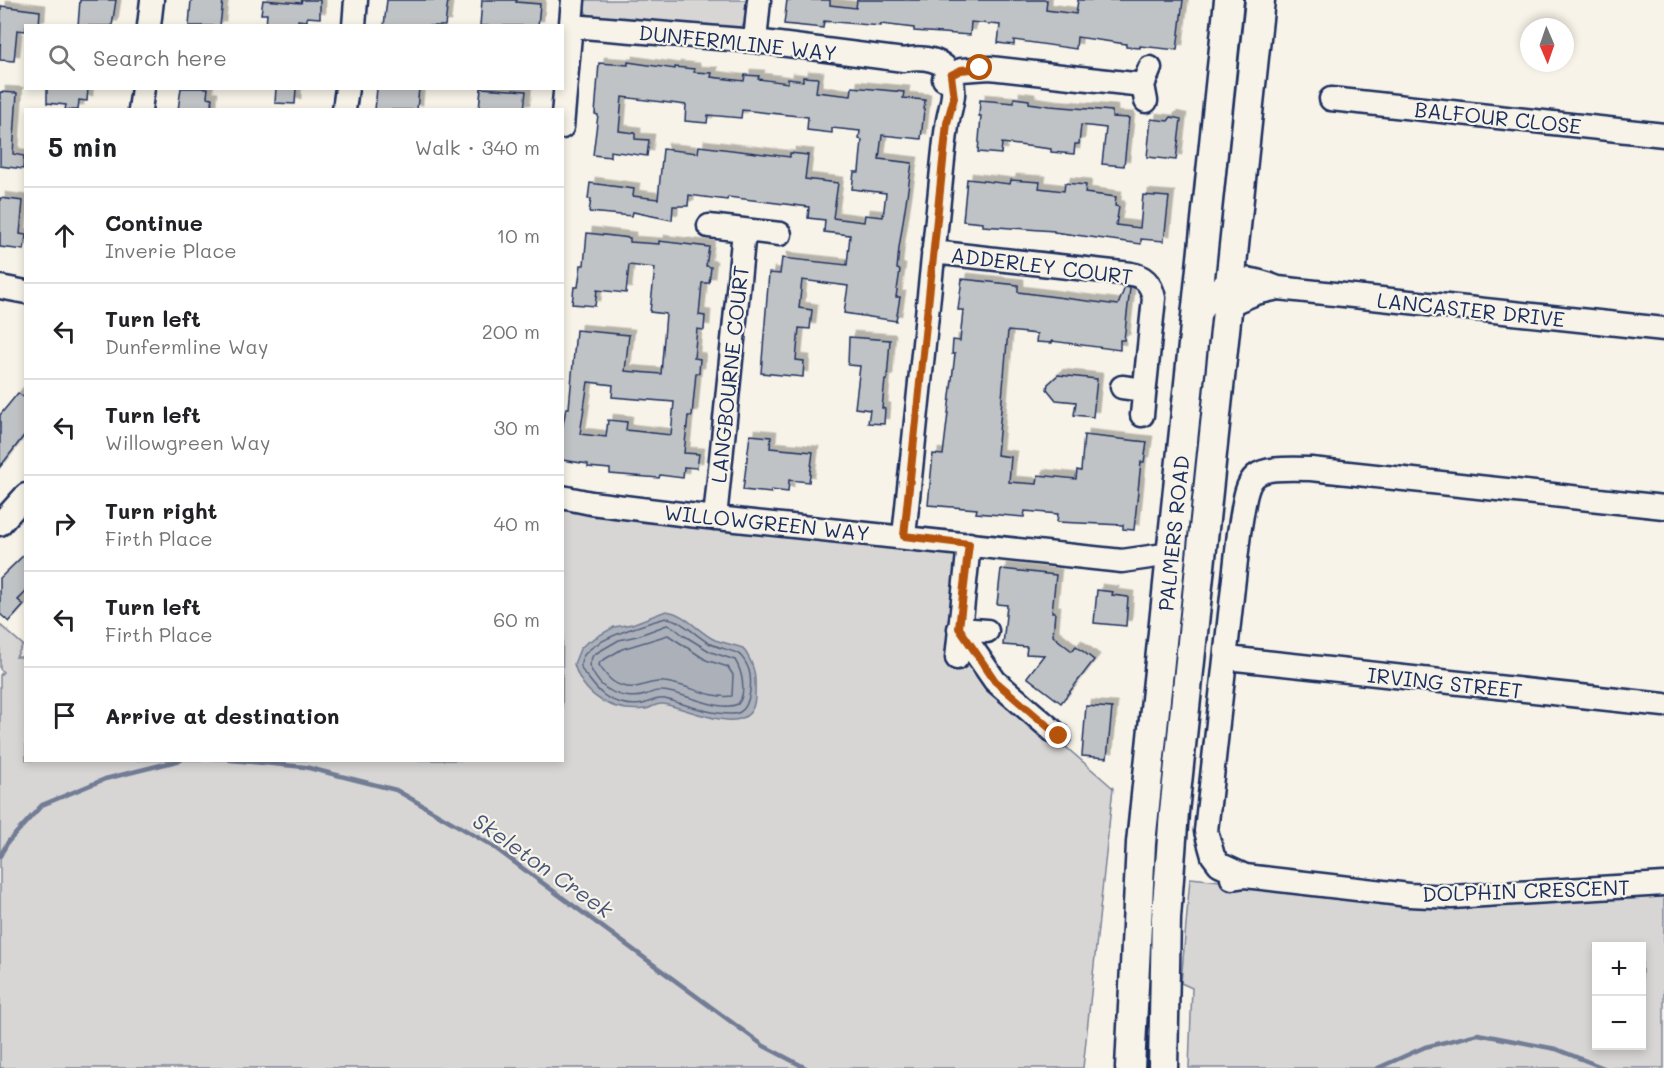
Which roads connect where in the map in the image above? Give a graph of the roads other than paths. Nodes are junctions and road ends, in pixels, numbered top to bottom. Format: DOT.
graph roads {
  1 [pos="152,0"];
  2 [pos="356,0"];
  3 [pos="573,0"];
  4 [pos="759,0"];
  5 [pos="1230,0"];
  6 [pos="1260,0"];
  7 [pos="150,24"];
  8 [pos="354,24"];
  9 [pos="571,26"];
  10 [pos="755,41"];
  11 [pos="947,77"];
  12 [pos="1146,85"];
  13 [pos="142,90"];
  14 [pos="347,90"];
  15 [pos="1331,99"];
  16 [pos="140,108"];
  17 [pos="344,108"];
  18 [pos="564,108"];
  19 [pos="1664,135"];
  20 [pos="709,226"];
  21 [pos="744,231"];
  22 [pos="780,234"];
  23 [pos="933,252"];
  24 [pos="0,287"];
  25 [pos="24,292"];
  26 [pos="1229,293"];
  27 [pos="1196,318"];
  28 [pos="1664,329"];
  29 [pos="1122,387"];
  30 [pos="1144,390"];
  31 [pos="1142,415"];
  32 [pos="24,497"];
  33 [pos="564,497"];
  34 [pos="591,503"];
  35 [pos="564,504"];
  36 [pos="1664,507"];
  37 [pos="715,518"];
  38 [pos="0,524"];
  39 [pos="904,536"];
  40 [pos="969,544"];
  41 [pos="1170,567"];
  42 [pos="959,628"];
  43 [pos="987,631"];
  44 [pos="957,658"];
  45 [pos="1227,658"];
  46 [pos="1664,705"];
  47 [pos="1059,736"];
  48 [pos="1664,884"];
  49 [pos="1130,1068"];
  50 [pos="1163,1068"];
  1 -- 7 [label="street"];
  2 -- 8 [label="street"];
  3 -- 9 [label="street"];
  4 -- 10 [label="street"];
  5 -- 27 [label="main road, PALMERS ROAD"];
  6 -- 26 [label="main road, PALMERS ROAD"];
  9 -- 10 [label="street, DUNFERMLINE WAY"];
  9 -- 18 [label="street"];
  10 -- 11 [label="street, DUNFERMLINE WAY"];
  11 -- 12 [label="street"];
  11 -- 23 [label="street"];
  13 -- 16 [label="street"];
  14 -- 17 [label="street"];
  15 -- 19 [label="street, BALFOUR CLOSE"];
  20 -- 21 [label="street"];
  21 -- 22 [label="street"];
  21 -- 37 [label="street, LANGBOURNE COURT"];
  23 -- 30 [label="street, ADDERLEY COURT"];
  23 -- 39 [label="street"];
  24 -- 25 [label="street"];
  26 -- 27 [label="street"];
  26 -- 28 [label="street, LANCASTER DRIVE"];
  26 -- 50 [label="main road, PALMERS ROAD"];
  27 -- 41 [label="main road, PALMERS ROAD"];
  29 -- 30 [label="street"];
  30 -- 31 [label="street, ADDERLEY COURT"];
  32 -- 38 [label="street"];
  33 -- 34 [label="street, WILLOWGREEN WAY"];
  34 -- 35 [label="street, WILLOWGREEN WAY"];
  34 -- 37 [label="street, WILLOWGREEN WAY"];
  36 -- 45 [label="street, DOLPHIN CRESCENT"];
  37 -- 39 [label="street, WILLOWGREEN WAY"];
  39 -- 40 [label="street, WILLOWGREEN WAY"];
  40 -- 41 [label="street, WILLOWGREEN WAY"];
  40 -- 42 [label="street"];
  41 -- 49 [label="main road, PALMERS ROAD"];
  42 -- 43 [label="street"];
  42 -- 44 [label="street"];
  42 -- 47 [label="street"];
  45 -- 46 [label="street, IRVING STREET"];
  45 -- 48 [label="street, DOLPHIN CRESCENT"];
}
